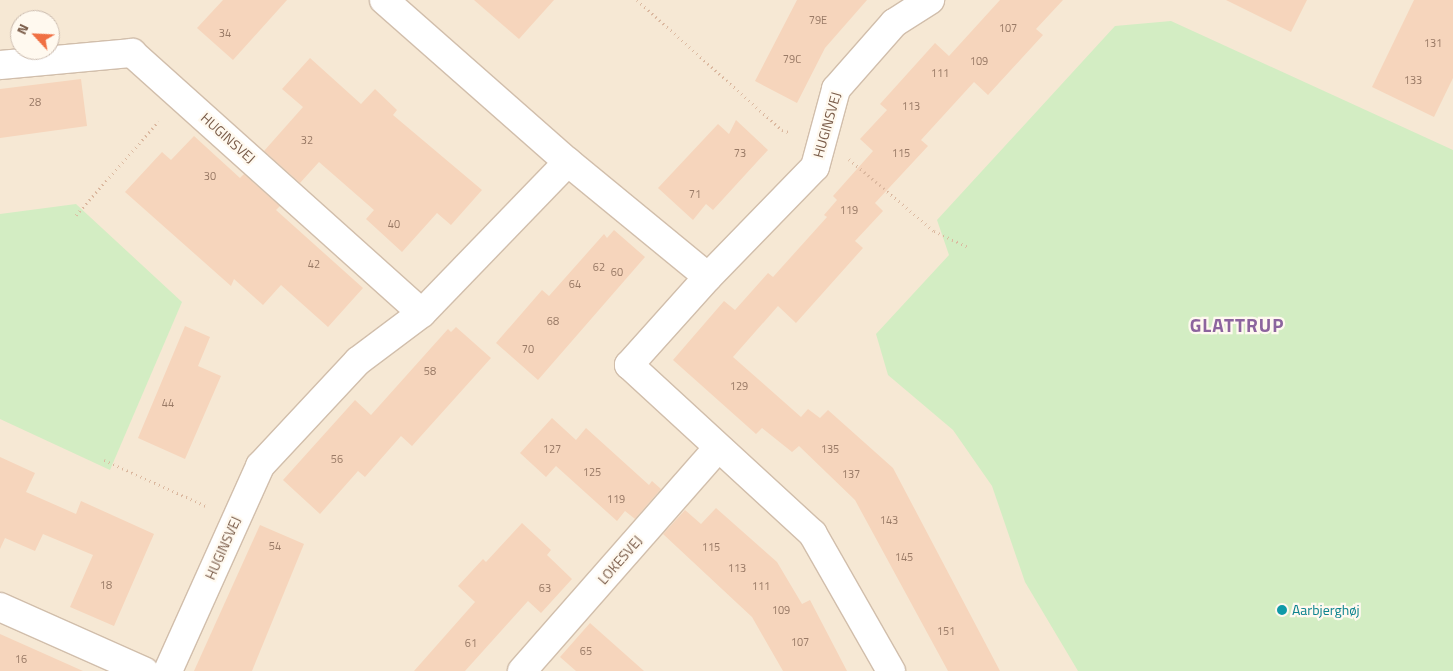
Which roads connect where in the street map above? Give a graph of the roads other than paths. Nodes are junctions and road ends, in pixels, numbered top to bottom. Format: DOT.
graph roads {
  1 [pos="384,0"];
  2 [pos="930,0"];
  3 [pos="0,65"];
  4 [pos="568,162"];
  5 [pos="708,277"];
  6 [pos="422,313"];
  7 [pos="718,448"];
  8 [pos="0,606"];
  9 [pos="144,671"];
  10 [pos="168,671"];
  11 [pos="522,671"];
  12 [pos="890,671"];
  1 -- 4 [label="street"];
  2 -- 5 [label="street, HUGINSVEJ"];
  3 -- 6 [label="street, HUGINSVEJ"];
  4 -- 5 [label="street"];
  4 -- 6 [label="street, HUGINSVEJ"];
  5 -- 7 [label="street, HUGINSVEJ"];
  6 -- 10 [label="street, HUGINSVEJ"];
  7 -- 11 [label="street, LOKESVEJ"];
  7 -- 12 [label="street"];
  8 -- 9 [label="street"];
}
